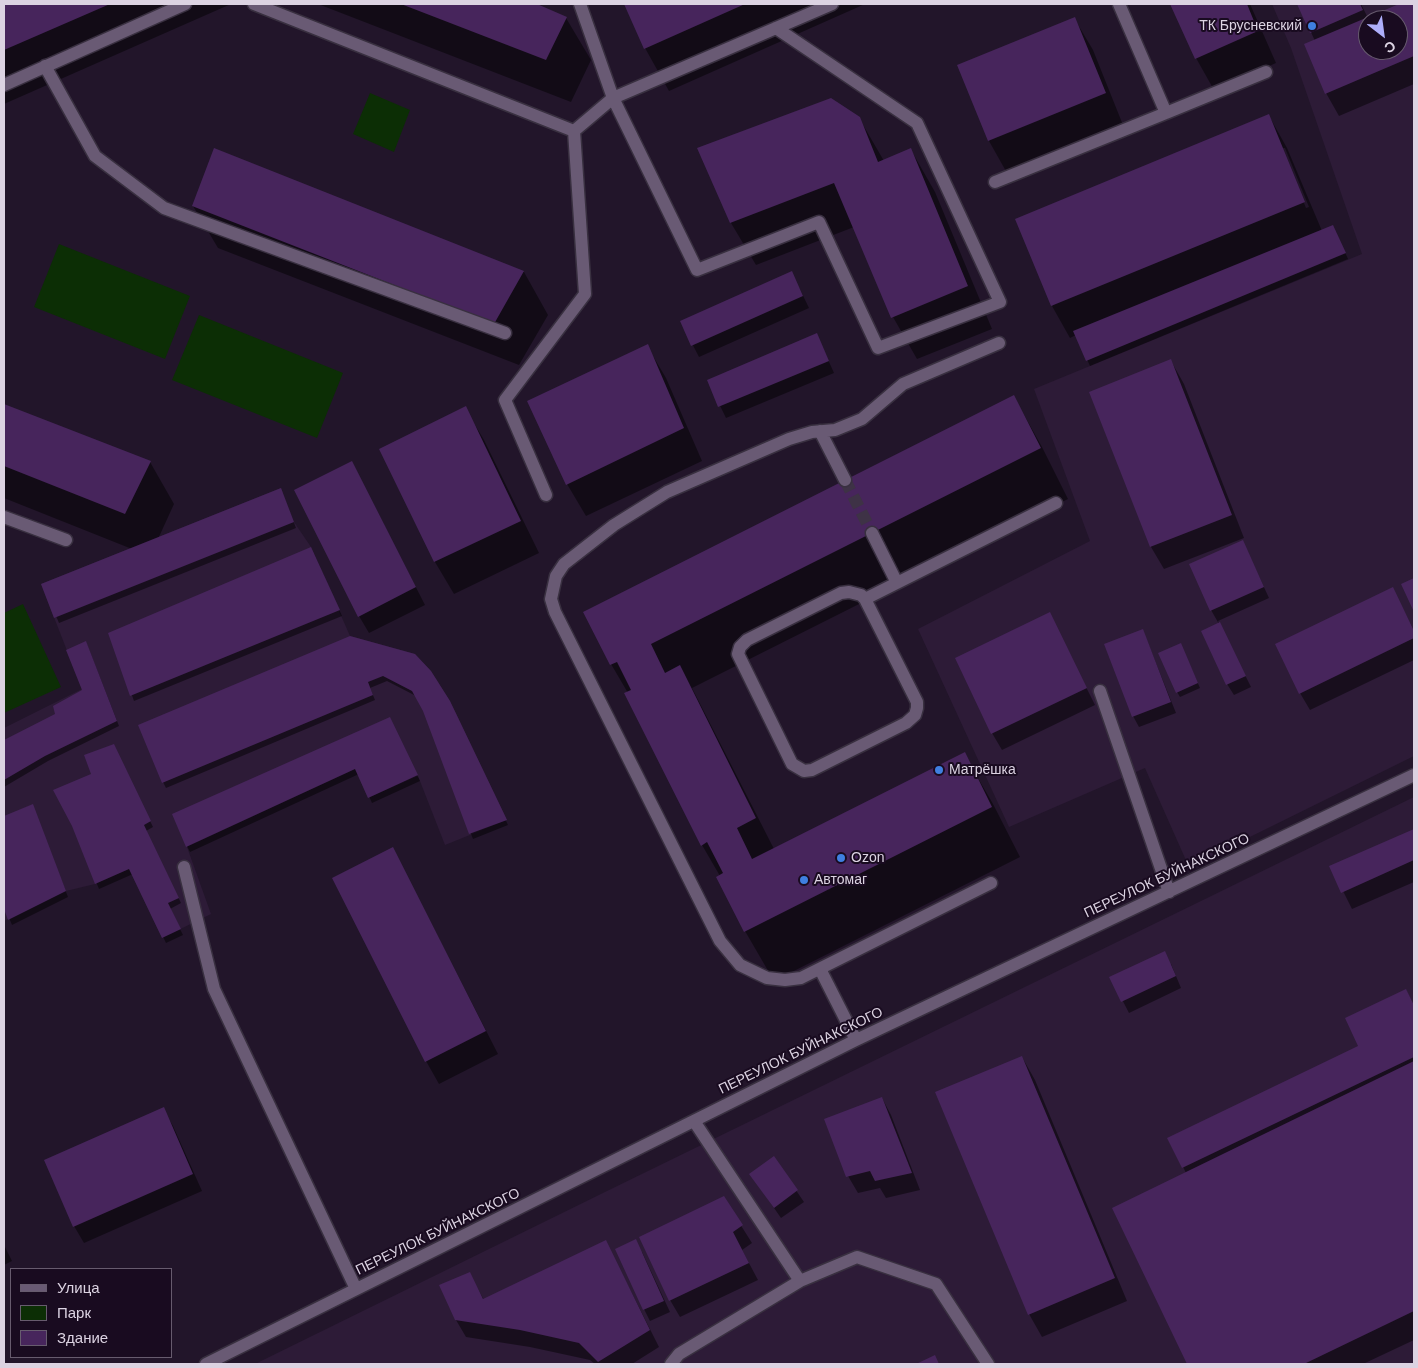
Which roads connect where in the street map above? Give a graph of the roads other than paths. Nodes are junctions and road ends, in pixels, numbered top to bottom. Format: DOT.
graph roads {
  1 [pos="185,4"];
  2 [pos="254,4"];
  3 [pos="580,4"];
  4 [pos="832,4"];
  5 [pos="1119,4"];
  6 [pos="776,28"];
  7 [pos="45,66"];
  8 [pos="1266,72"];
  9 [pos="4,85"];
  10 [pos="613,98"];
  11 [pos="1166,113"];
  12 [pos="574,131"];
  13 [pos="996,182"];
  14 [pos="506,333"];
  15 [pos="999,344"];
  16 [pos="820,431"];
  17 [pos="845,480"];
  18 [pos="546,495"];
  19 [pos="1056,503"];
  20 [pos="4,517"];
  21 [pos="872,534"];
  22 [pos="66,540"];
  23 [pos="897,583"];
  24 [pos="865,599"];
  25 [pos="1100,691"];
  26 [pos="1414,775"];
  27 [pos="184,867"];
  28 [pos="991,883"];
  29 [pos="1168,892"];
  30 [pos="820,969"];
  31 [pos="856,1040"];
  32 [pos="694,1121"];
  33 [pos="800,1281"];
  34 [pos="356,1289"];
  35 [pos="206,1364"];
  36 [pos="671,1364"];
  37 [pos="988,1364"];
  1 -- 7 [label="street"];
  2 -- 12 [label="street"];
  3 -- 10 [label="street"];
  4 -- 6 [label="street"];
  5 -- 11 [label="street"];
  6 -- 10 [label="street"];
  6 -- 10 [label="street"];
  7 -- 9 [label="street"];
  7 -- 14 [label="street"];
  8 -- 11 [label="street"];
  10 -- 12 [label="street"];
  11 -- 13 [label="street"];
  12 -- 18 [label="street"];
  15 -- 16 [label="street"];
  16 -- 17 [label="street"];
  16 -- 30 [label="street"];
  19 -- 23 [label="street"];
  20 -- 22 [label="street"];
  21 -- 23 [label="street"];
  23 -- 24 [label="street"];
  24 -- 24 [label="street"];
  25 -- 29 [label="street"];
  26 -- 29 [label="street, ПЕРЕУЛОК БУЙНАКСКОГО"];
  27 -- 34 [label="street"];
  28 -- 30 [label="street"];
  29 -- 31 [label="street, ПЕРЕУЛОК БУЙНАКСКОГО"];
  30 -- 31 [label="street"];
  31 -- 32 [label="street, ПЕРЕУЛОК БУЙНАКСКОГО"];
  32 -- 33 [label="street"];
  32 -- 34 [label="street, ПЕРЕУЛОК БУЙНАКСКОГО"];
  33 -- 36 [label="street"];
  33 -- 37 [label="street"];
  34 -- 35 [label="street, ПЕРЕУЛОК БУЙНАКСКОГО"];
}
